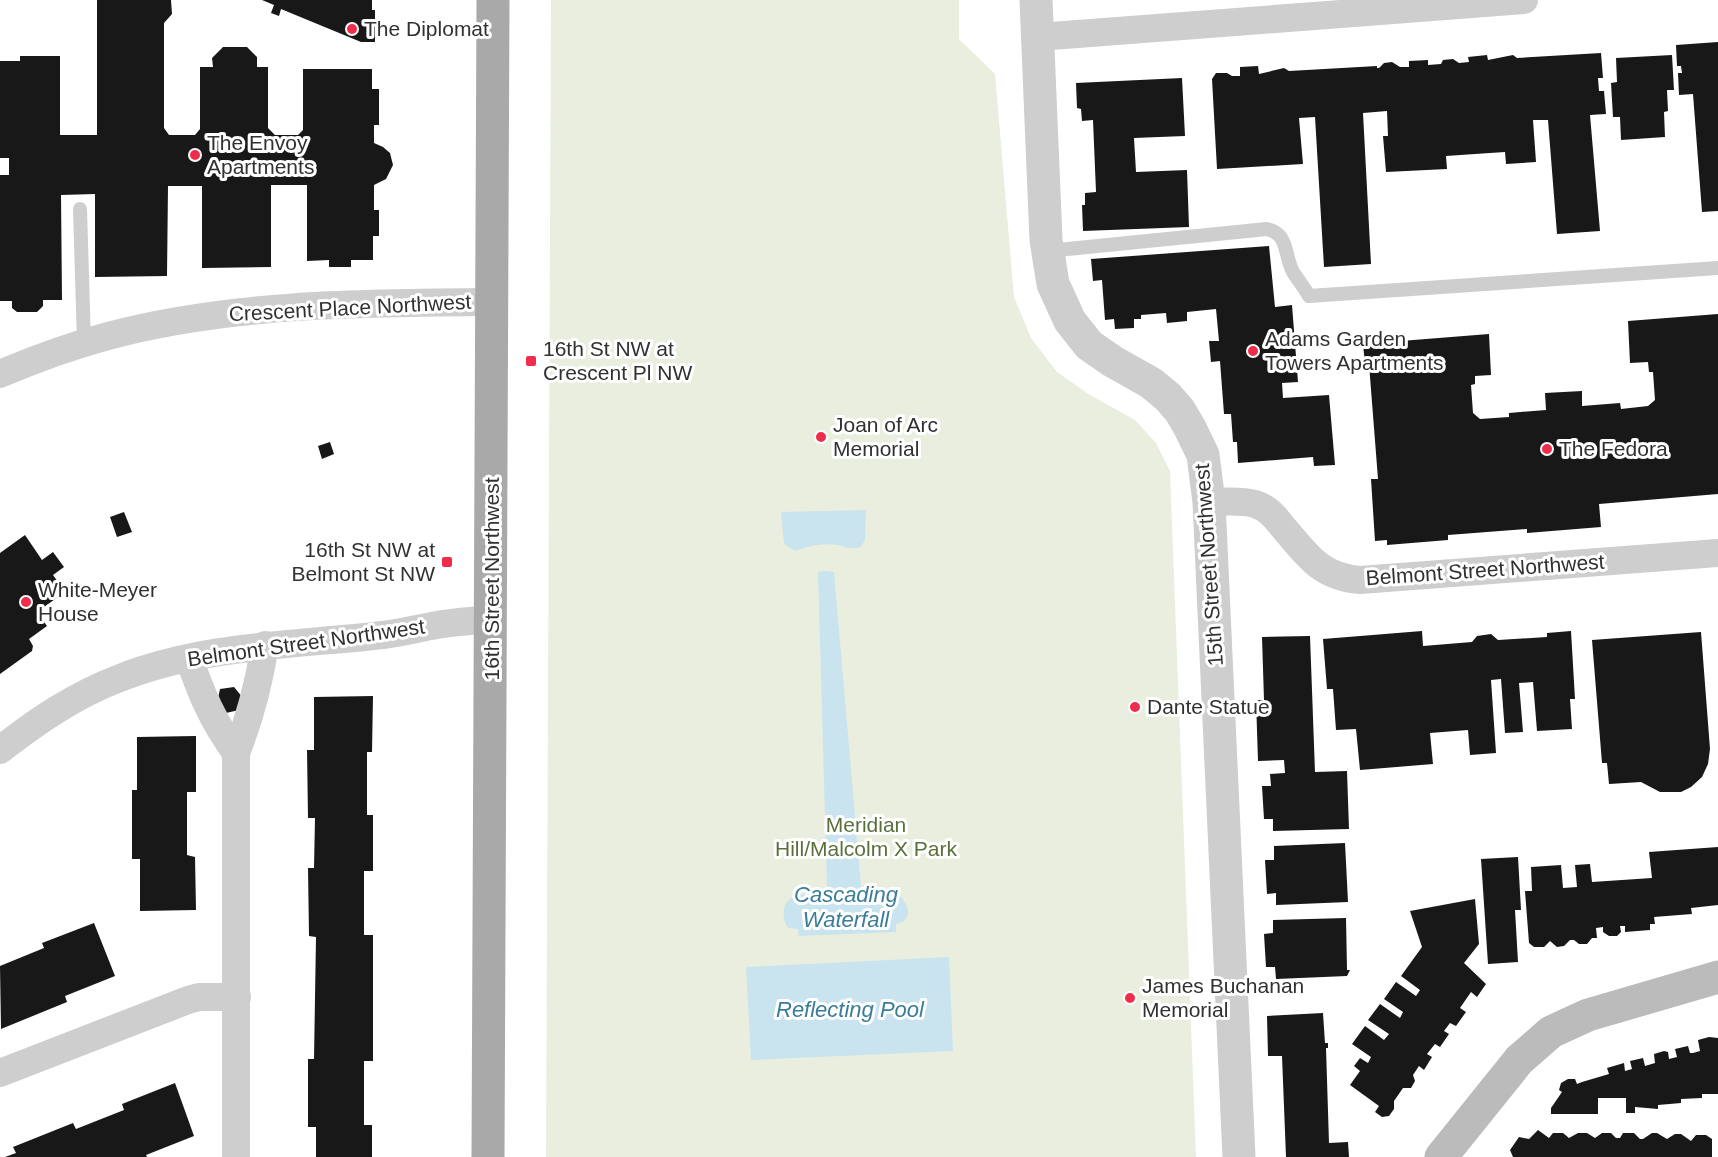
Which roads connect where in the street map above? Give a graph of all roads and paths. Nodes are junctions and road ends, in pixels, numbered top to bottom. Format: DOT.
graph roads {
  1 [pos="494,0"];
  2 [pos="1036,0"];
  3 [pos="1524,0"];
  4 [pos="1038,37"];
  5 [pos="80,209"];
  6 [pos="1048,251"];
  7 [pos="1718,268"];
  8 [pos="493,302"];
  9 [pos="84,343"];
  10 [pos="0,374"];
  11 [pos="1209,502"];
  12 [pos="1718,553"];
  13 [pos="491,619"];
  14 [pos="266,645"];
  15 [pos="189,658"];
  16 [pos="0,750"];
  17 [pos="236,753"];
  18 [pos="1718,977"];
  19 [pos="237,997"];
  20 [pos="0,1073"];
  21 [pos="236,1157"];
  22 [pos="488,1157"];
  23 [pos="1239,1157"];
  24 [pos="1441,1157"];
  1 -- 8 [label="main road, 16th Street Northwest"];
  2 -- 4 [label="street, 15th Street Northwest"];
  3 -- 4 [label="street"];
  4 -- 6 [label="street, 15th Street Northwest"];
  5 -- 9 [label="lane"];
  6 -- 7 [label="lane"];
  6 -- 11 [label="street, 15th Street Northwest"];
  8 -- 9 [label="street, Crescent Place Northwest"];
  8 -- 13 [label="main road, 16th Street Northwest"];
  9 -- 10 [label="street, Crescent Place Northwest"];
  11 -- 12 [label="street, Belmont Street Northwest"];
  11 -- 23 [label="street, 15th Street Northwest"];
  13 -- 14 [label="street, Belmont Street Northwest"];
  13 -- 22 [label="main road, 16th Street Northwest"];
  14 -- 15 [label="street, Belmont Street Northwest"];
  14 -- 17 [label="street"];
  15 -- 16 [label="street, Belmont Street Northwest"];
  15 -- 17 [label="street"];
  17 -- 19 [label="street"];
  18 -- 24 [label="main road"];
  19 -- 20 [label="street"];
  19 -- 21 [label="street"];
}
